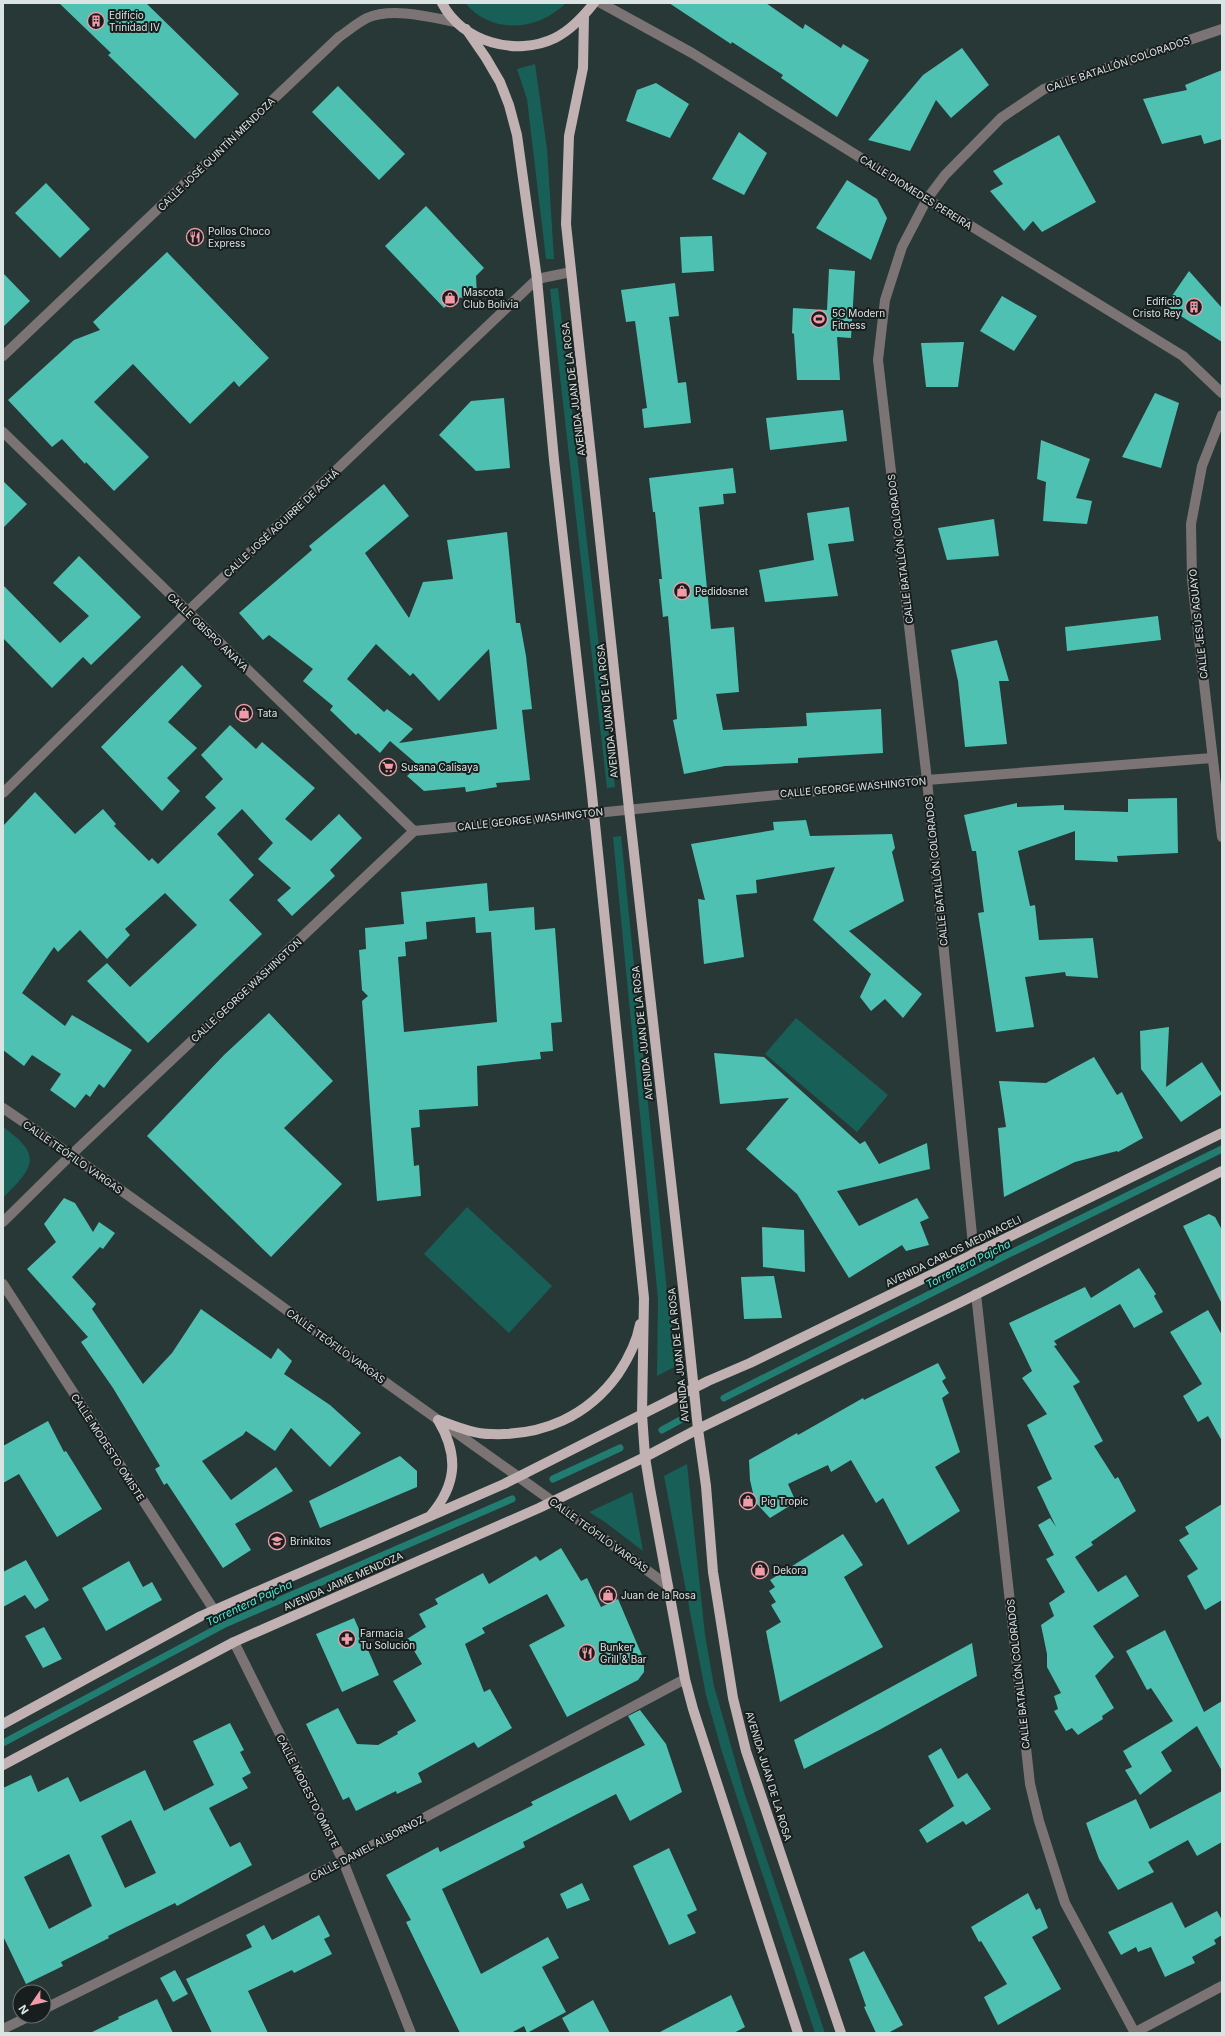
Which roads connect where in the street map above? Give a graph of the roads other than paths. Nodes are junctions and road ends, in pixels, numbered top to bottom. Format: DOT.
graph roads {
  1 [pos="442,3"];
  2 [pos="594,3"];
  3 [pos="601,3"];
  4 [pos="584,15"];
  5 [pos="456,22"];
  6 [pos="466,29"];
  7 [pos="1222,29"];
  8 [pos="927,199"];
  9 [pos="571,272"];
  10 [pos="537,279"];
  11 [pos="3,356"];
  12 [pos="1222,393"];
  13 [pos="1222,415"];
  14 [pos="3,432"];
  15 [pos="187,612"];
  16 [pos="1212,758"];
  17 [pos="927,780"];
  18 [pos="3,793"];
  19 [pos="628,809"];
  20 [pos="594,813"];
  21 [pos="414,831"];
  22 [pos="1222,837"];
  23 [pos="3,1108"];
  24 [pos="1222,1133"];
  25 [pos="71,1155"];
  26 [pos="1222,1172"];
  27 [pos="3,1222"];
  28 [pos="974,1255"];
  29 [pos="3,1284"];
  30 [pos="976,1294"];
  31 [pos="644,1298"];
  32 [pos="693,1389"];
  33 [pos="642,1414"];
  34 [pos="438,1420"];
  35 [pos="698,1429"];
  36 [pos="645,1457"];
  37 [pos="518,1477"];
  38 [pos="552,1501"];
  39 [pos="430,1516"];
  40 [pos="668,1586"];
  41 [pos="214,1610"];
  42 [pos="234,1642"];
  43 [pos="685,1679"];
  44 [pos="3,1724"];
  45 [pos="3,1765"];
  46 [pos="343,1861"];
  47 [pos="1222,1986"];
  48 [pos="52,2005"];
  49 [pos="13,2024"];
  50 [pos="3,2029"];
  51 [pos="411,2033"];
  52 [pos="798,2033"];
  53 [pos="841,2033"];
  54 [pos="1135,2033"];
  1 -- 5 [label="main road"];
  2 -- 4 [label="main road"];
  3 -- 8 [label="street, CALLE DIOMEDES PEREIRA"];
  4 -- 6 [label="main road"];
  4 -- 9 [label="main road, AVENIDA JUAN DE LA ROSA"];
  5 -- 6 [label="main road"];
  5 -- 11 [label="street, CALLE JOSÉ QUINTÍN MENDOZA"];
  6 -- 10 [label="main road"];
  7 -- 8 [label="street, CALLE BATALLÓN COLORADOS"];
  8 -- 12 [label="street, CALLE DIOMEDES PEREIRA"];
  8 -- 17 [label="street, CALLE BATALLÓN COLORADOS"];
  9 -- 10 [label="street"];
  9 -- 19 [label="main road, AVENIDA JUAN DE LA ROSA"];
  10 -- 15 [label="street, CALLE JOSÉ AGUIRRE DE ACHÁ"];
  10 -- 20 [label="main road"];
  13 -- 16 [label="street, CALLE JESÚS AGUAYO"];
  14 -- 15 [label="street, CALLE OBISPO ANAYA"];
  15 -- 18 [label="street, CALLE JOSÉ AGUIRRE DE ACHÁ"];
  15 -- 21 [label="street, CALLE OBISPO ANAYA"];
  16 -- 17 [label="street, CALLE GEORGE WASHINGTON"];
  16 -- 22 [label="street, CALLE JESÚS AGUAYO"];
  17 -- 19 [label="street, CALLE GEORGE WASHINGTON"];
  17 -- 28 [label="street, CALLE BATALLÓN COLORADOS"];
  19 -- 20 [label="street, CALLE GEORGE WASHINGTON"];
  19 -- 32 [label="main road, AVENIDA JUAN DE LA ROSA"];
  20 -- 21 [label="street, CALLE GEORGE WASHINGTON"];
  20 -- 31 [label="main road"];
  21 -- 25 [label="street, CALLE GEORGE WASHINGTON"];
  23 -- 25 [label="street, CALLE TEÓFILO VARGAS"];
  24 -- 28 [label="main road, AVENIDA CARLOS MEDINACELI"];
  25 -- 27 [label="street, CALLE GEORGE WASHINGTON"];
  25 -- 34 [label="street, CALLE TEÓFILO VARGAS"];
  26 -- 30 [label="main road"];
  28 -- 32 [label="main road, AVENIDA CARLOS MEDINACELI"];
  29 -- 41 [label="street, CALLE MODESTO OMISTE"];
  30 -- 35 [label="main road"];
  30 -- 54 [label="street, CALLE BATALLÓN COLORADOS"];
  31 -- 33 [label="main road"];
  31 -- 34 [label="main road"];
  32 -- 33 [label="main road"];
  32 -- 35 [label="main road, AVENIDA JUAN DE LA ROSA"];
  33 -- 36 [label="main road"];
  33 -- 37 [label="main road"];
  34 -- 37 [label="street, CALLE TEÓFILO VARGAS"];
  34 -- 39 [label="main road"];
  35 -- 36 [label="main road, AVENIDA JAIME MENDOZA"];
  35 -- 53 [label="main road, AVENIDA JUAN DE LA ROSA"];
  36 -- 38 [label="main road, AVENIDA JAIME MENDOZA"];
  36 -- 40 [label="main road"];
  37 -- 38 [label="street, CALLE TEÓFILO VARGAS"];
  37 -- 39 [label="main road"];
  38 -- 40 [label="street, CALLE TEÓFILO VARGAS"];
  38 -- 42 [label="main road, AVENIDA JAIME MENDOZA"];
  39 -- 41 [label="main road"];
  40 -- 43 [label="main road"];
  41 -- 44 [label="main road"];
  42 -- 45 [label="main road, AVENIDA JAIME MENDOZA"];
  42 -- 46 [label="street, CALLE MODESTO OMISTE"];
  43 -- 46 [label="street, CALLE DANIEL ALBORNOZ"];
  43 -- 52 [label="main road"];
  46 -- 48 [label="street, CALLE DANIEL ALBORNOZ"];
  46 -- 51 [label="street, CALLE MODESTO OMISTE"];
  47 -- 54 [label="street"];
  49 -- 50 [label="street"];
}
